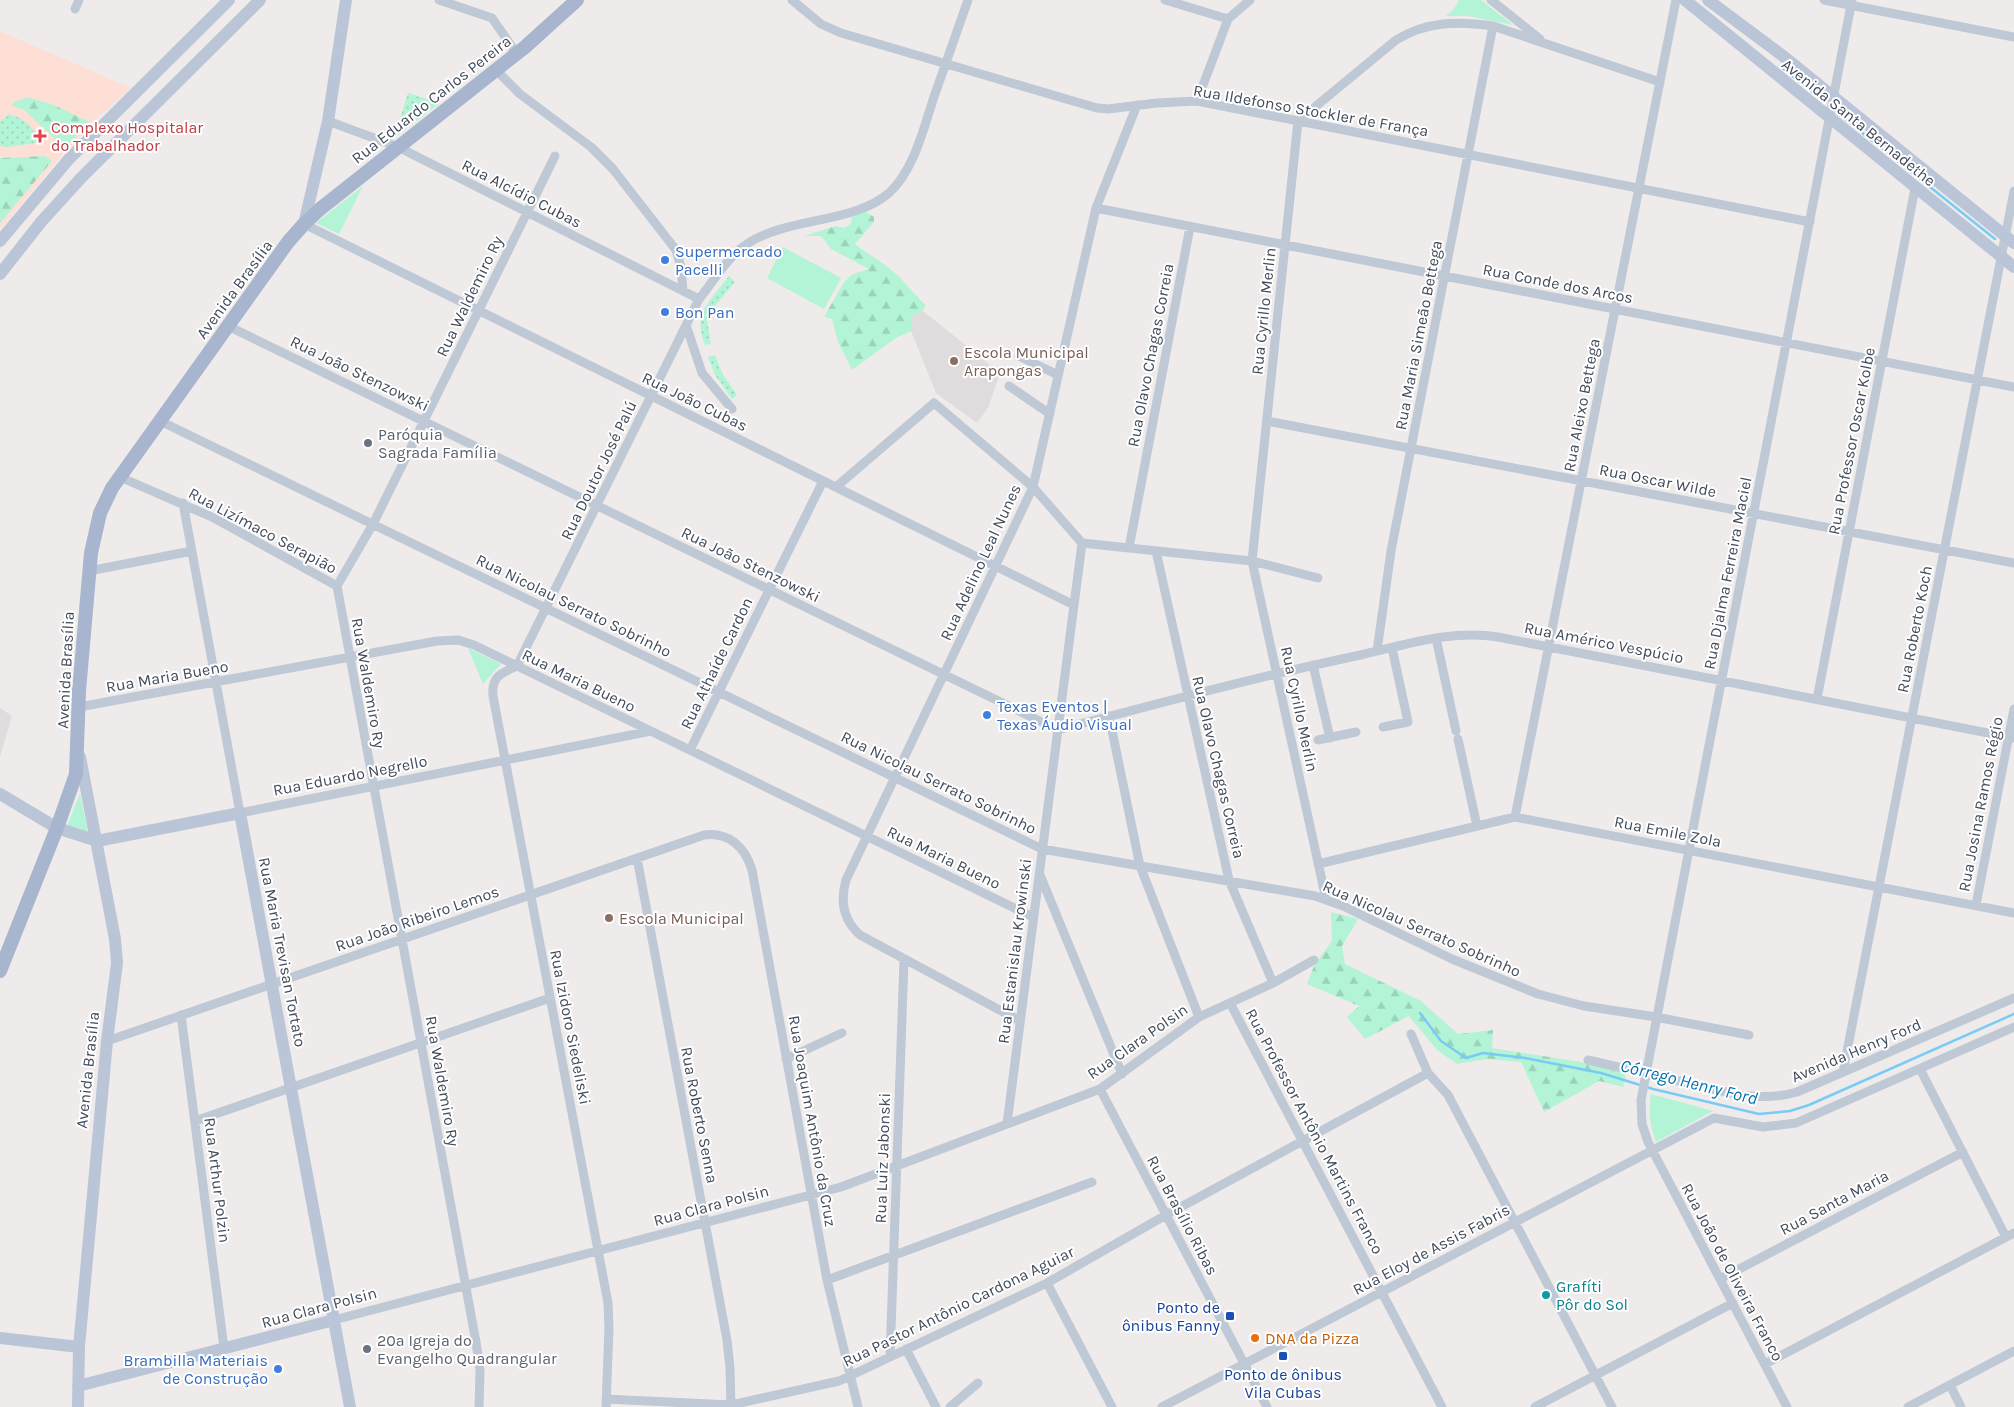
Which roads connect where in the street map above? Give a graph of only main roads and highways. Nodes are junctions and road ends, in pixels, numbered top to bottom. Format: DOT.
graph roads {
  1 [pos="229,0"];
  2 [pos="260,0"];
  3 [pos="346,0"];
  4 [pos="577,0"];
  5 [pos="1685,0"];
  6 [pos="1711,1"];
  7 [pos="304,224"];
  8 [pos="2010,239"];
  9 [pos="0,241"];
  10 [pos="2014,267"];
  11 [pos="0,274"];
  12 [pos="78,750"];
  13 [pos="0,794"];
  14 [pos="240,813"];
  15 [pos="57,828"];
  16 [pos="96,841"];
  17 [pos="0,971"];
  18 [pos="334,1320"];
  19 [pos="0,1338"];
  20 [pos="79,1347"];
  21 [pos="78,1386"];
  22 [pos="78,1407"];
  23 [pos="350,1407"];
  1 -- 9 [label="main road"];
  2 -- 11 [label="main road"];
  3 -- 7 [label="main road, Avenida Brasília"];
  4 -- 7 [label="main road, Rua Eduardo Carlos Pereira"];
  5 -- 10 [label="main road, Avenida Santa Bernadethe"];
  6 -- 8 [label="main road, Avenida Santa Bernadethe"];
  7 -- 12 [label="main road, Avenida Brasília"];
  12 -- 15 [label="main road"];
  12 -- 16 [label="main road, Avenida Brasília"];
  13 -- 15 [label="main road, Rua Eduardo Negrello"];
  14 -- 16 [label="main road, Rua Eduardo Negrello"];
  14 -- 18 [label="main road, Rua Maria Trevisan Tortato"];
  15 -- 16 [label="main road, Rua Eduardo Negrello"];
  15 -- 17 [label="main road"];
  16 -- 20 [label="main road, Avenida Brasília"];
  18 -- 21 [label="main road, Rua Clara Polsin"];
  18 -- 23 [label="main road, Rua Maria Trevisan Tortato"];
  19 -- 20 [label="main road"];
  20 -- 21 [label="main road, Avenida Brasília"];
  21 -- 22 [label="main road, Avenida Brasília"];
}
